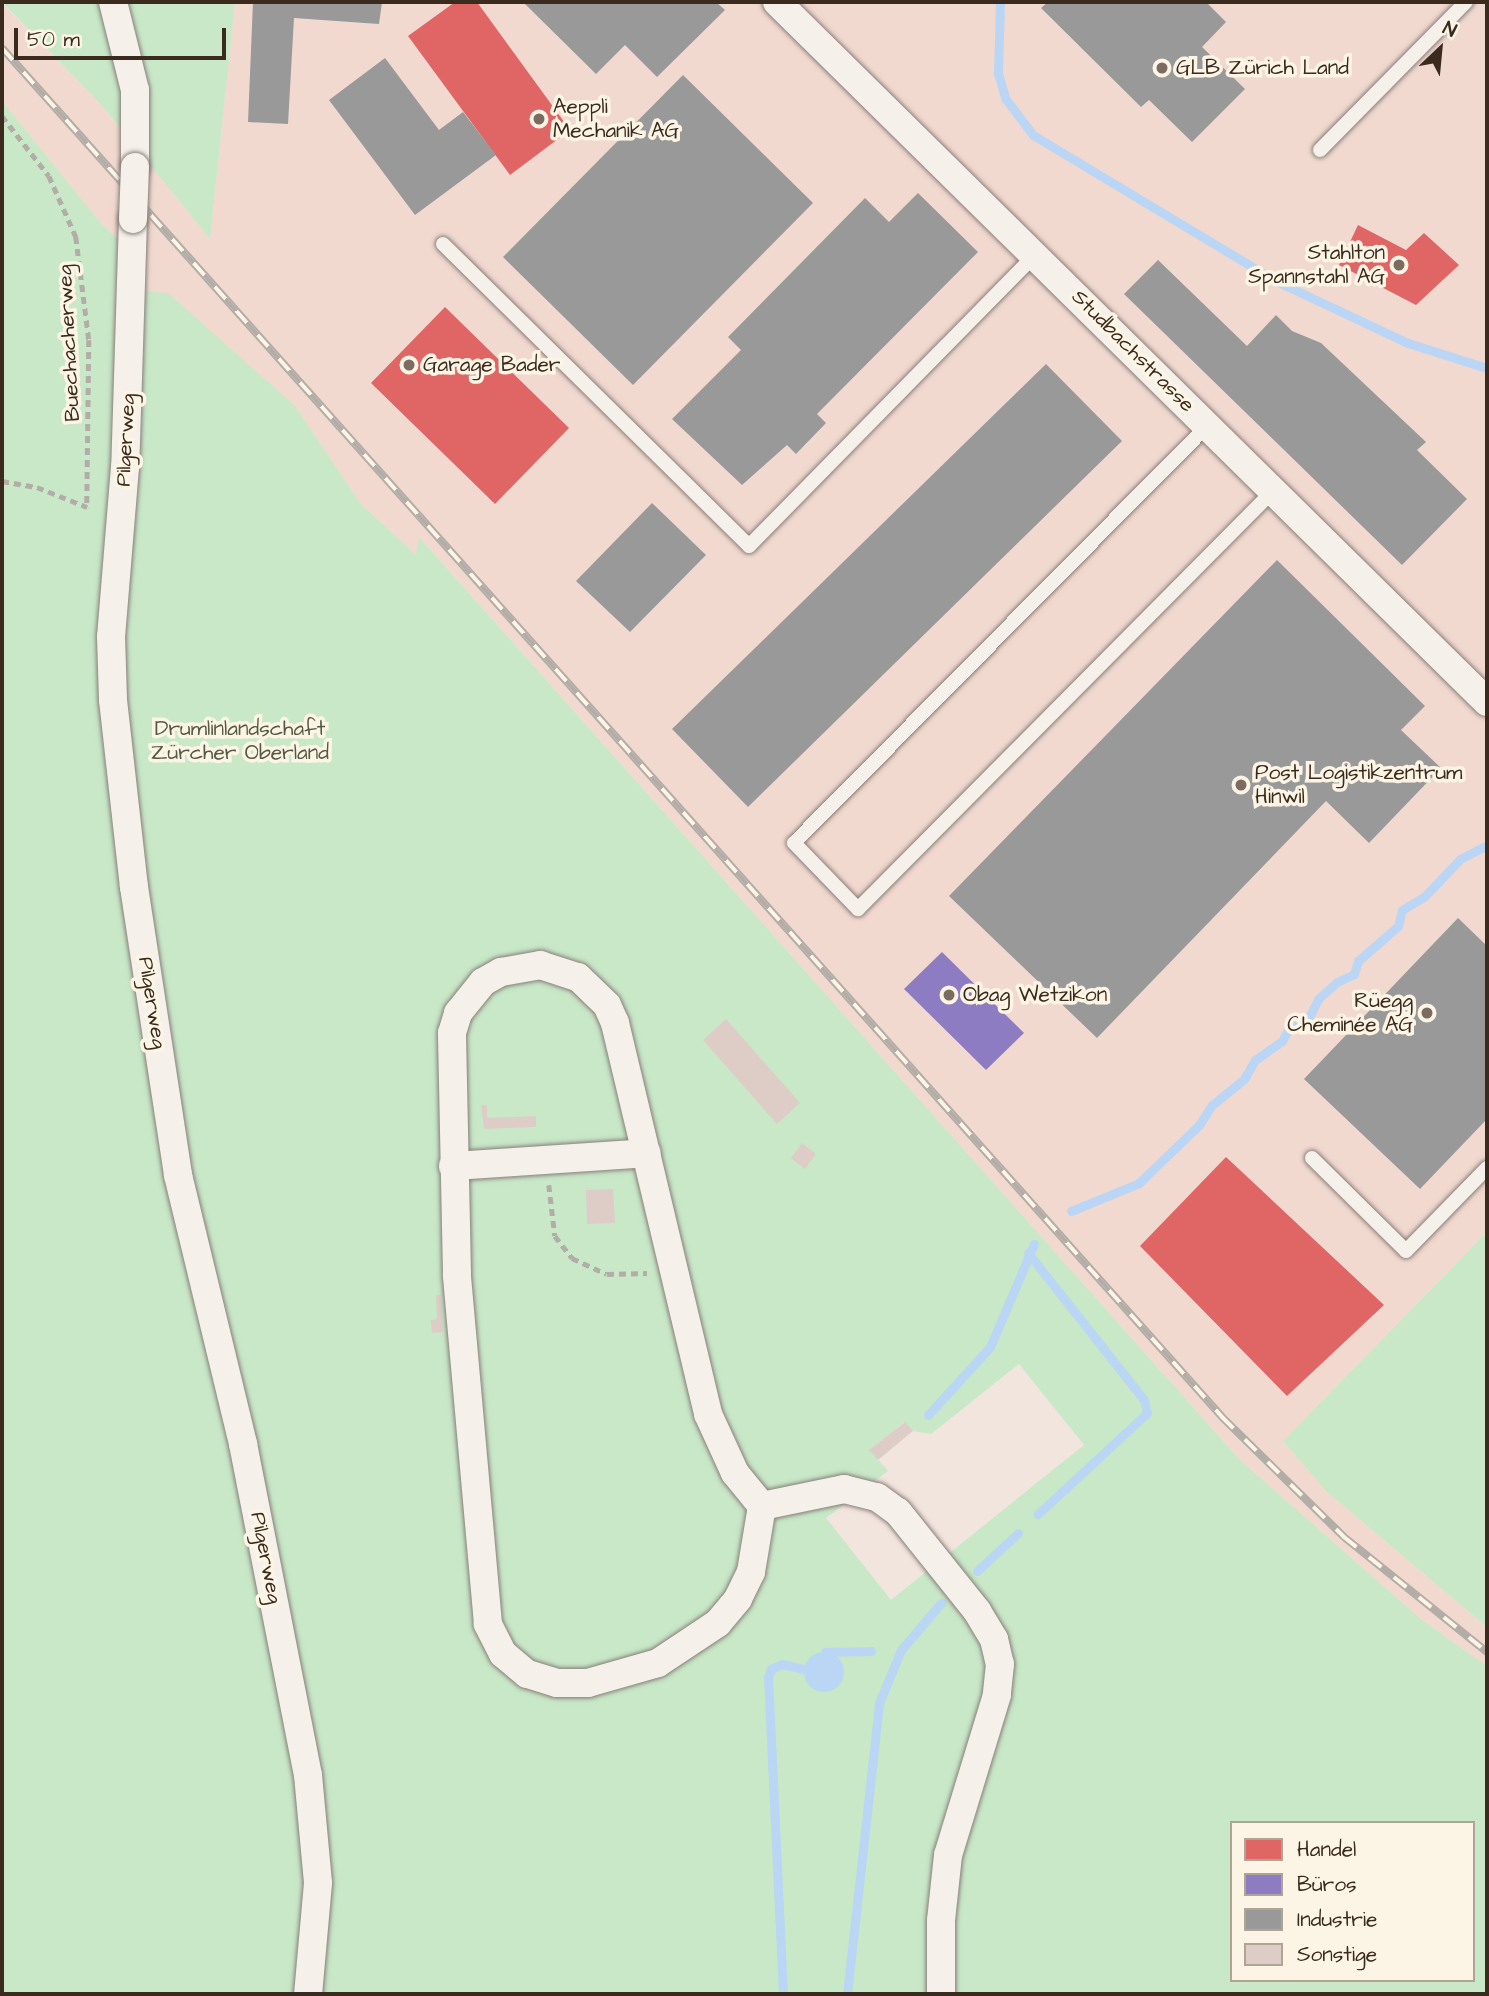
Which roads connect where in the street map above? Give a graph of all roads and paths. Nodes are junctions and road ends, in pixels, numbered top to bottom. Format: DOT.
graph roads {
  1 [pos="113,2"];
  2 [pos="777,2"];
  3 [pos="1466,2"];
  4 [pos="2,116"];
  5 [pos="1320,150"];
  6 [pos="443,244"];
  7 [pos="1035,254"];
  8 [pos="1208,425"];
  9 [pos="2,481"];
  10 [pos="1274,490"];
  11 [pos="88,508"];
  12 [pos="121,522"];
  13 [pos="1487,702"];
  14 [pos="647,1153"];
  15 [pos="1312,1158"];
  16 [pos="547,1160"];
  17 [pos="453,1167"];
  18 [pos="1487,1168"];
  19 [pos="673,1267"];
  20 [pos="762,1506"];
  21 [pos="308,1994"];
  22 [pos="941,1994"];
  1 -- 12 [label="street, Pilgerweg, bridge"];
  2 -- 7 [label="street, Studbachstrasse"];
  3 -- 5 [label="lane"];
  4 -- 11 [label="path, Buechacherweg"];
  6 -- 7 [label="lane"];
  7 -- 8 [label="street, Studbachstrasse"];
  8 -- 10 [label="street, Studbachstrasse"];
  8 -- 10 [label="lane"];
  9 -- 11 [label="path"];
  10 -- 13 [label="street, Studbachstrasse"];
  11 -- 12 [label="path"];
  12 -- 21 [label="street, Pilgerweg"];
  14 -- 16 [label="street"];
  14 -- 17 [label="street"];
  14 -- 19 [label="street"];
  15 -- 18 [label="lane"];
  16 -- 17 [label="street"];
  16 -- 19 [label="path"];
  17 -- 20 [label="street"];
  19 -- 20 [label="street"];
  20 -- 22 [label="street"];
}
